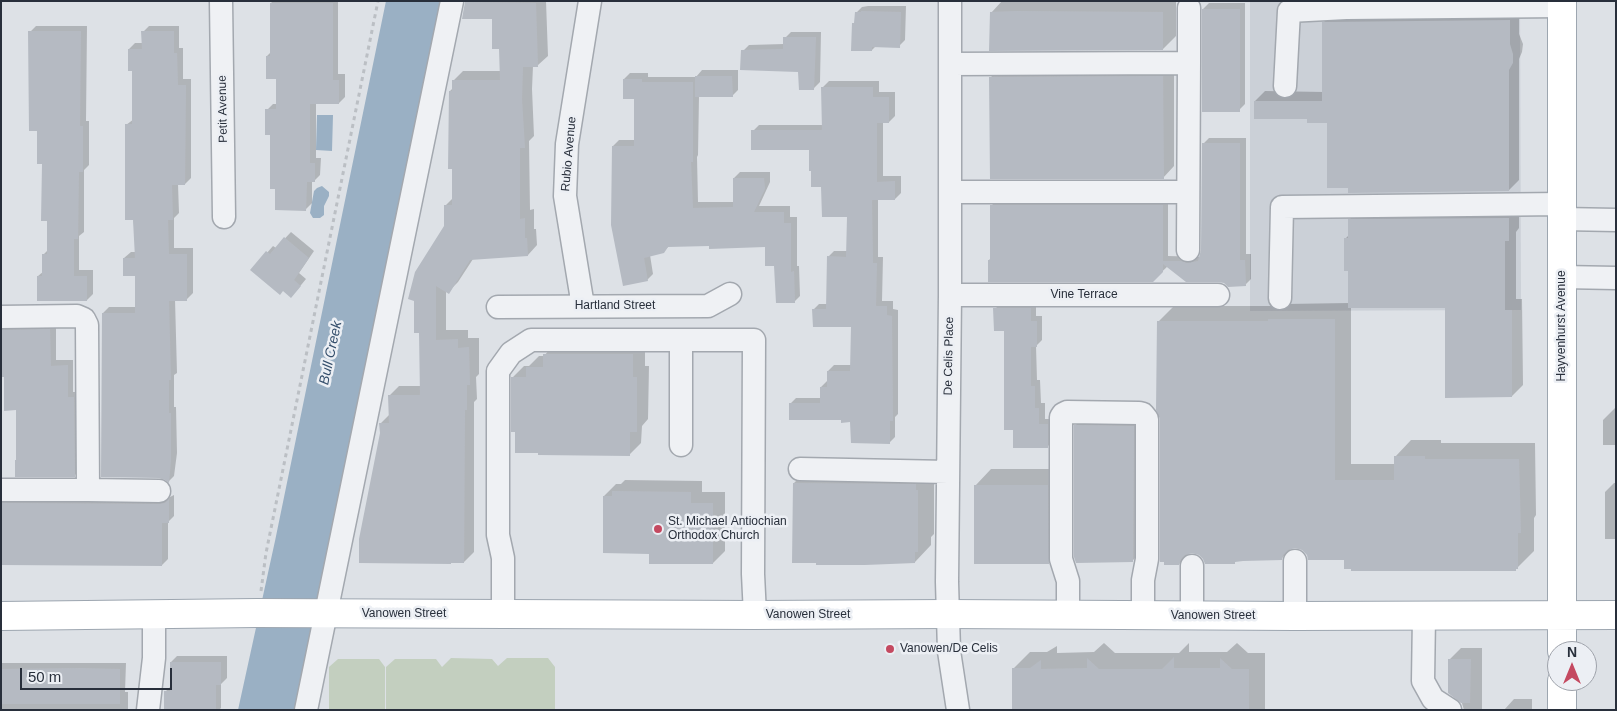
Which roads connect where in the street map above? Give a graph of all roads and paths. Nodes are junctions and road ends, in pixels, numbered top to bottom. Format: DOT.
graph roads {
  1 [pos="222,1"];
  2 [pos="378,1"];
  3 [pos="452,1"];
  4 [pos="590,1"];
  5 [pos="950,1"];
  6 [pos="1562,4"];
  7 [pos="1189,8"];
  8 [pos="1189,63"];
  9 [pos="950,64"];
  10 [pos="1285,86"];
  11 [pos="950,192"];
  12 [pos="1188,192"];
  13 [pos="1562,212"];
  14 [pos="224,217"];
  15 [pos="1616,220"];
  16 [pos="1188,250"];
  17 [pos="1562,277"];
  18 [pos="1616,278"];
  19 [pos="730,294"];
  20 [pos="1218,294"];
  21 [pos="950,295"];
  22 [pos="1280,298"];
  23 [pos="583,306"];
  24 [pos="498,307"];
  25 [pos="1,317"];
  26 [pos="681,340"];
  27 [pos="681,445"];
  28 [pos="800,469"];
  29 [pos="948,472"];
  30 [pos="1,490"];
  31 [pos="88,490"];
  32 [pos="159,491"];
  33 [pos="1295,561"];
  34 [pos="1192,566"];
  35 [pos="257,613"];
  36 [pos="326,614"];
  37 [pos="503,614"];
  38 [pos="948,614"];
  39 [pos="154,615"];
  40 [pos="755,615"];
  41 [pos="1068,615"];
  42 [pos="1143,615"];
  43 [pos="1192,615"];
  44 [pos="1562,615"];
  45 [pos="1616,615"];
  46 [pos="1,616"];
  47 [pos="1295,616"];
  48 [pos="1424,616"];
  49 [pos="1562,641"];
  50 [pos="1562,691"];
  51 [pos="148,710"];
  52 [pos="306,710"];
  53 [pos="958,710"];
  54 [pos="1450,710"];
  55 [pos="1562,710"];
  1 -- 14 [label="street, Petit Avenue"];
  2 -- 35 [label="path"];
  3 -- 36 [label="street"];
  4 -- 23 [label="street, Rubio Avenue"];
  5 -- 9 [label="street, De Celis Place"];
  6 -- 10 [label="street"];
  6 -- 13 [label="main road, Hayvenhurst Avenue"];
  7 -- 8 [label="street"];
  8 -- 9 [label="street"];
  8 -- 12 [label="street"];
  9 -- 11 [label="street, De Celis Place"];
  11 -- 12 [label="street"];
  11 -- 21 [label="street, De Celis Place"];
  12 -- 16 [label="street"];
  13 -- 15 [label="street"];
  13 -- 17 [label="main road, Hayvenhurst Avenue"];
  13 -- 22 [label="street"];
  17 -- 18 [label="street"];
  17 -- 44 [label="main road, Hayvenhurst Avenue"];
  19 -- 23 [label="street, Hartland Street"];
  20 -- 21 [label="street, Vine Terrace"];
  21 -- 29 [label="street, De Celis Place"];
  23 -- 24 [label="street, Hartland Street"];
  25 -- 31 [label="street"];
  26 -- 27 [label="street"];
  26 -- 37 [label="street"];
  26 -- 40 [label="street"];
  28 -- 29 [label="street"];
  29 -- 38 [label="street, De Celis Place"];
  30 -- 31 [label="street"];
  31 -- 32 [label="street"];
  33 -- 47 [label="street"];
  34 -- 43 [label="street"];
  35 -- 36 [label="main road, Vanowen Street"];
  35 -- 39 [label="main road, Vanowen Street"];
  36 -- 37 [label="main road, Vanowen Street"];
  36 -- 52 [label="street"];
  37 -- 40 [label="main road, Vanowen Street"];
  38 -- 40 [label="main road, Vanowen Street"];
  38 -- 41 [label="main road, Vanowen Street"];
  38 -- 53 [label="street, De Celis Place"];
  39 -- 46 [label="main road, Vanowen Street"];
  39 -- 51 [label="street"];
  41 -- 42 [label="main road, Vanowen Street"];
  41 -- 42 [label="street"];
  42 -- 43 [label="main road, Vanowen Street"];
  43 -- 47 [label="main road, Vanowen Street"];
  44 -- 45 [label="main road, Vanowen Street"];
  44 -- 48 [label="main road, Vanowen Street"];
  44 -- 49 [label="main road, Hayvenhurst Avenue"];
  47 -- 48 [label="main road, Vanowen Street"];
  48 -- 54 [label="street"];
  50 -- 55 [label="main road"];
}
